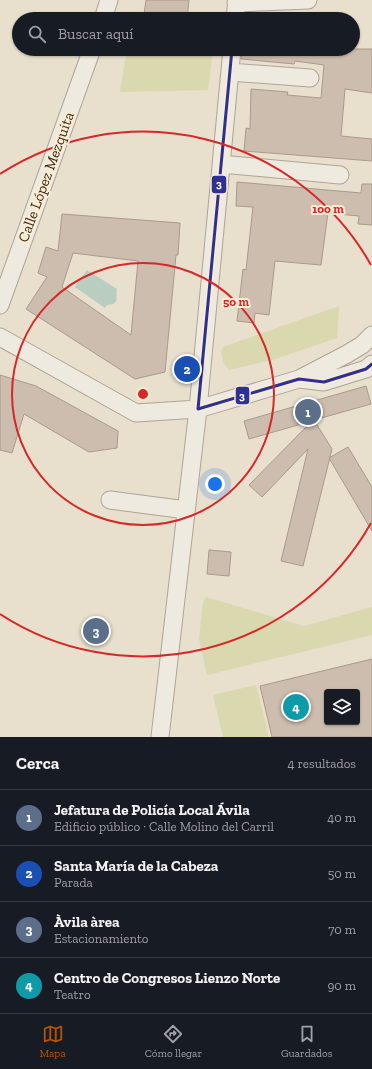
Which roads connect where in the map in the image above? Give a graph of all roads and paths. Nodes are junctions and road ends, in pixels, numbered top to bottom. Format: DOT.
graph roads {
  1 [pos="109,0"];
  2 [pos="308,0"];
  3 [pos="236,7"];
  4 [pos="105,12"];
  5 [pos="89,56"];
  6 [pos="231,56"];
  7 [pos="230,72"];
  8 [pos="310,78"];
  9 [pos="221,164"];
  10 [pos="340,176"];
  11 [pos="0,306"];
  12 [pos="372,336"];
  13 [pos="0,337"];
  14 [pos="370,367"];
  15 [pos="299,379"];
  16 [pos="198,409"];
  17 [pos="110,500"];
  18 [pos="186,510"];
  19 [pos="160,737"];
  1 -- 4 [label="street"];
  2 -- 3 [label="street"];
  5 -- 11 [label="street, Calle López Mezquita"];
  6 -- 7 [label="street"];
  7 -- 8 [label="street"];
  7 -- 9 [label="street"];
  9 -- 10 [label="street"];
  9 -- 16 [label="street"];
  12 -- 15 [label="street"];
  13 -- 16 [label="street"];
  14 -- 15 [label="street"];
  15 -- 16 [label="street"];
  16 -- 18 [label="street"];
  17 -- 18 [label="street"];
  18 -- 19 [label="street"];
}
